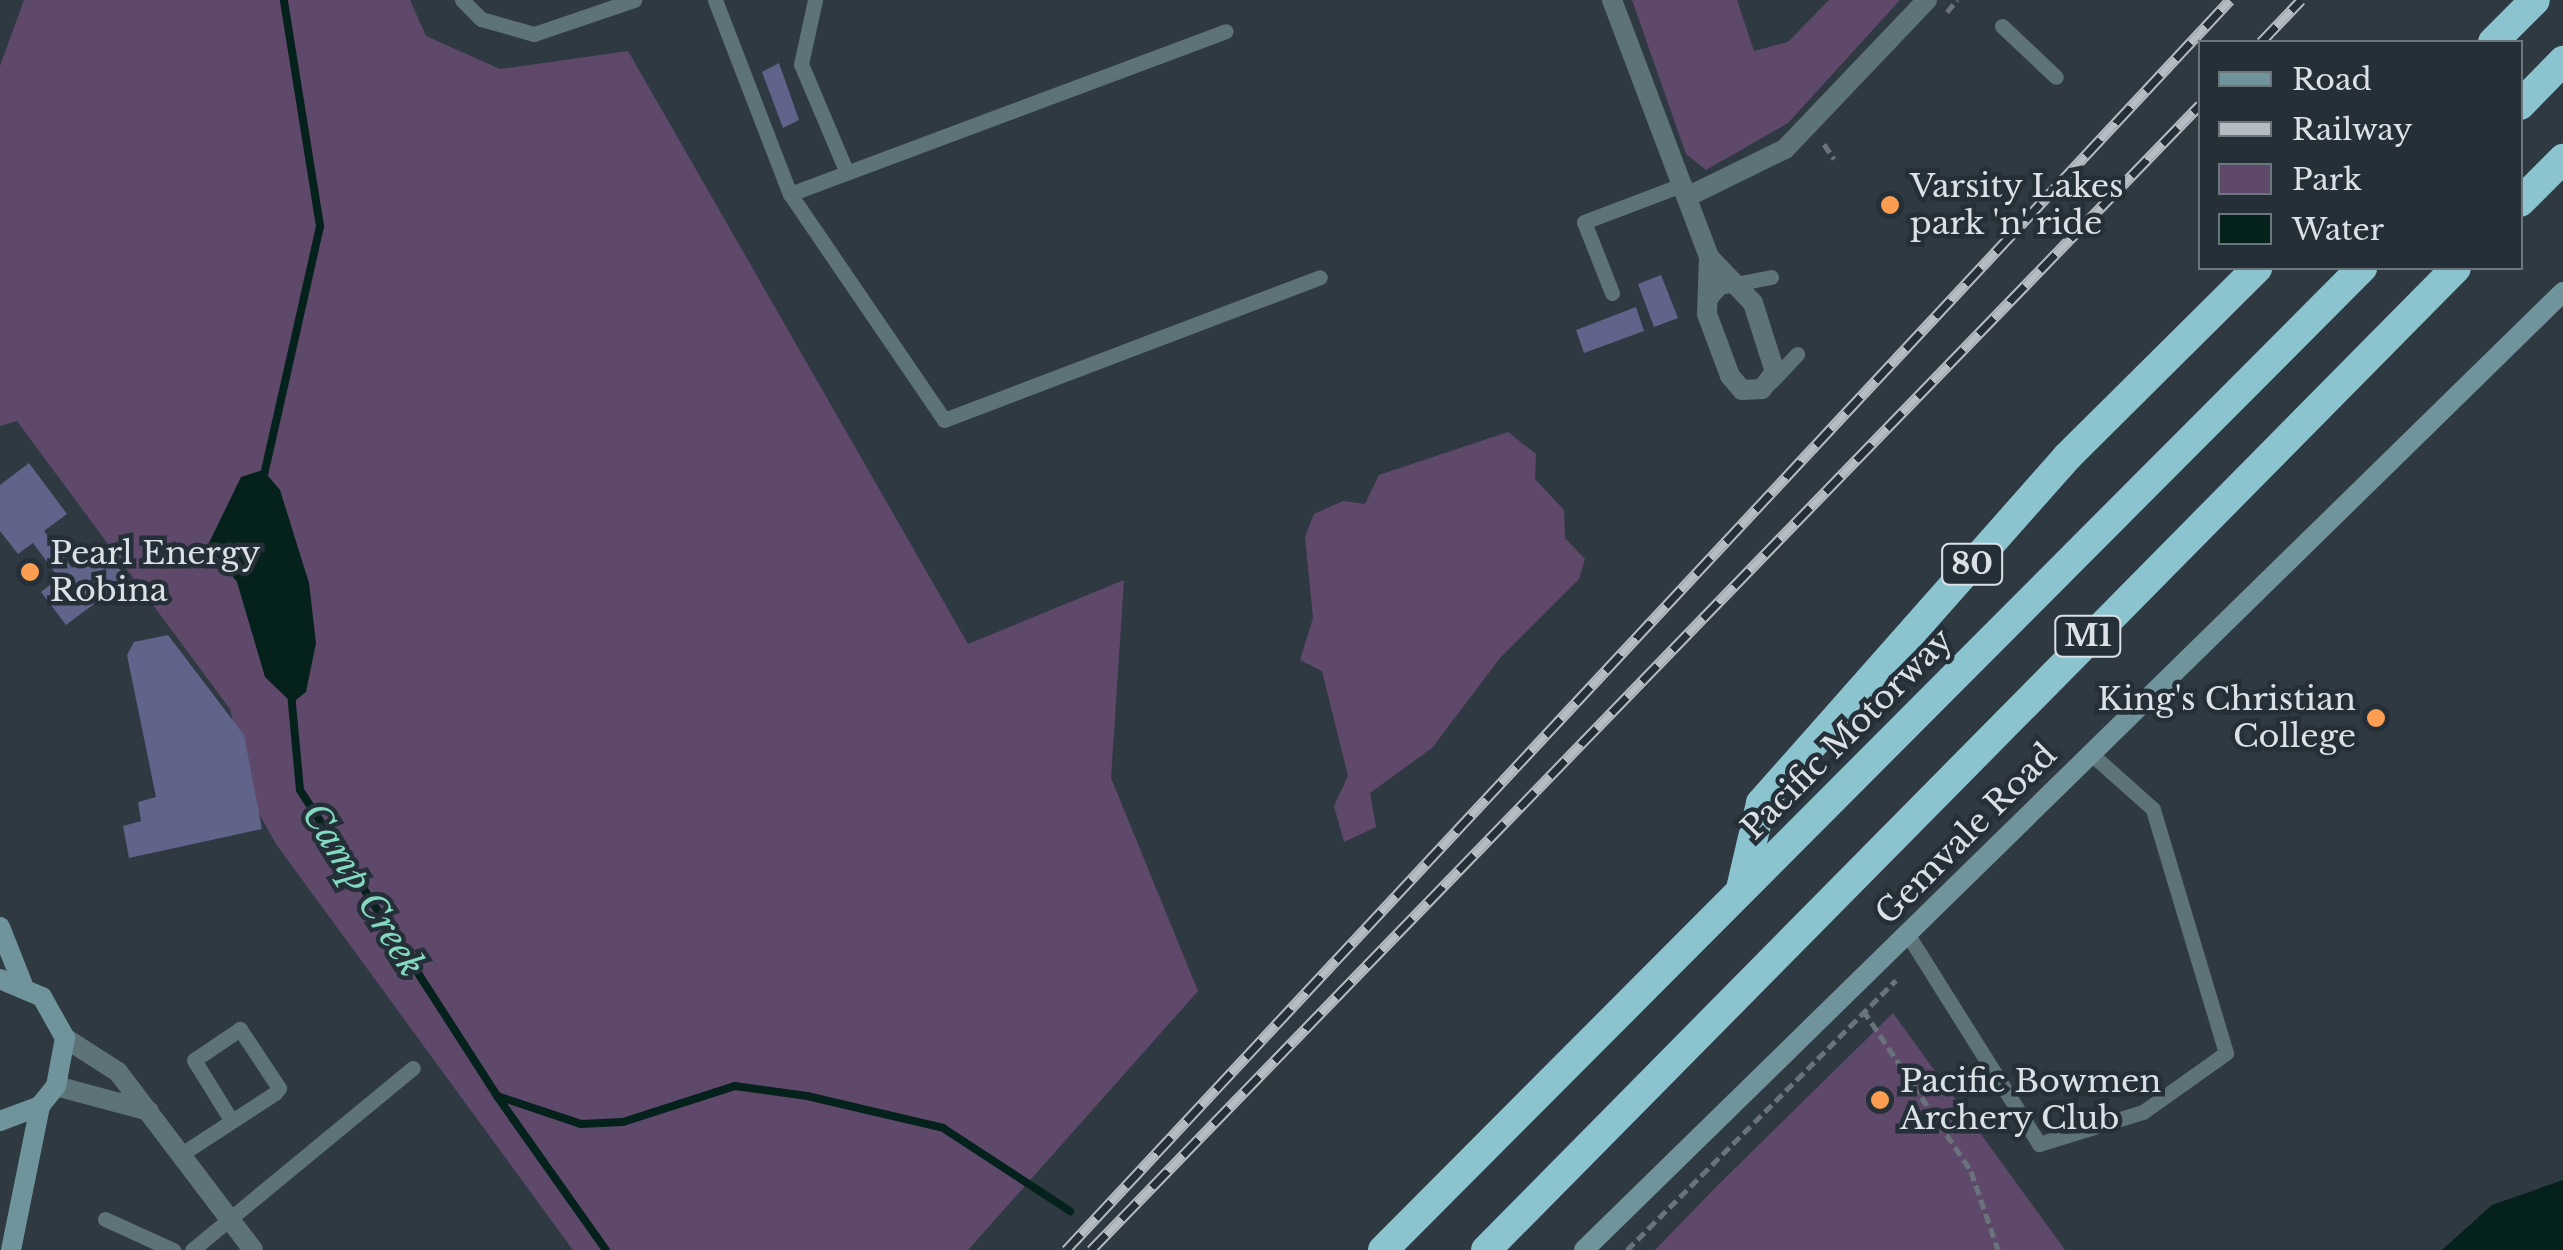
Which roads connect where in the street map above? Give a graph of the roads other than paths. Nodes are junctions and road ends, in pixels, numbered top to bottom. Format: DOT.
graph roads {
  1 [pos="462,0"];
  2 [pos="634,0"];
  3 [pos="714,0"];
  4 [pos="815,0"];
  5 [pos="1612,0"];
  6 [pos="1926,0"];
  7 [pos="2536,0"];
  8 [pos="2002,26"];
  9 [pos="1225,31"];
  10 [pos="2495,40"];
  11 [pos="2563,61"];
  12 [pos="2056,77"];
  13 [pos="2523,102"];
  14 [pos="2563,159"];
  15 [pos="847,173"];
  16 [pos="1687,190"];
  17 [pos="790,194"];
  18 [pos="2523,199"];
  19 [pos="1709,257"];
  20 [pos="2255,270"];
  21 [pos="2360,270"];
  22 [pos="2454,270"];
  23 [pos="1320,277"];
  24 [pos="1771,277"];
  25 [pos="1735,284"];
  26 [pos="2563,292"];
  27 [pos="1612,294"];
  28 [pos="1706,305"];
  29 [pos="1797,354"];
  30 [pos="1772,380"];
  31 [pos="2089,752"];
  32 [pos="1740,892"];
  33 [pos="0,928"];
  34 [pos="1908,935"];
  35 [pos="0,979"];
  36 [pos="24,985"];
  37 [pos="64,1038"];
  38 [pos="413,1068"];
  39 [pos="56,1086"];
  40 [pos="40,1106"];
  41 [pos="150,1112"];
  42 [pos="231,1120"];
  43 [pos="0,1122"];
  44 [pos="183,1152"];
  45 [pos="228,1215"];
  46 [pos="105,1219"];
  47 [pos="11,1250"];
  48 [pos="173,1250"];
  49 [pos="192,1250"];
  50 [pos="253,1250"];
  51 [pos="1383,1250"];
  52 [pos="1486,1250"];
  53 [pos="1584,1250"];
  1 -- 2 [label="lane"];
  3 -- 17 [label="lane"];
  4 -- 15 [label="lane"];
  5 -- 16 [label="street"];
  6 -- 16 [label="street"];
  7 -- 10 [label="highway"];
  8 -- 12 [label="lane"];
  9 -- 15 [label="lane"];
  11 -- 13 [label="highway"];
  14 -- 18 [label="highway"];
  15 -- 17 [label="lane"];
  16 -- 19 [label="street"];
  16 -- 27 [label="lane"];
  17 -- 23 [label="lane"];
  19 -- 25 [label="street"];
  19 -- 28 [label="street"];
  20 -- 32 [label="highway, 80"];
  21 -- 32 [label="highway, Pacific Motorway / M1"];
  22 -- 52 [label="highway, M1"];
  24 -- 25 [label="lane"];
  25 -- 28 [label="lane"];
  25 -- 30 [label="street"];
  26 -- 31 [label="main road, Gemvale Road"];
  28 -- 30 [label="street"];
  29 -- 30 [label="lane"];
  31 -- 34 [label="main road, Gemvale Road"];
  31 -- 34 [label="lane"];
  32 -- 51 [label="highway, Pacific Motorway / M1"];
  33 -- 36 [label="main road"];
  34 -- 53 [label="main road, Gemvale Road"];
  35 -- 36 [label="main road"];
  36 -- 37 [label="main road"];
  37 -- 39 [label="main road"];
  37 -- 41 [label="street"];
  38 -- 45 [label="lane"];
  39 -- 40 [label="main road"];
  39 -- 41 [label="street"];
  40 -- 43 [label="main road"];
  40 -- 47 [label="main road"];
  41 -- 44 [label="street"];
  42 -- 42 [label="lane"];
  42 -- 44 [label="lane"];
  44 -- 45 [label="street"];
  45 -- 49 [label="lane"];
  45 -- 50 [label="street"];
  46 -- 48 [label="lane"];
}
